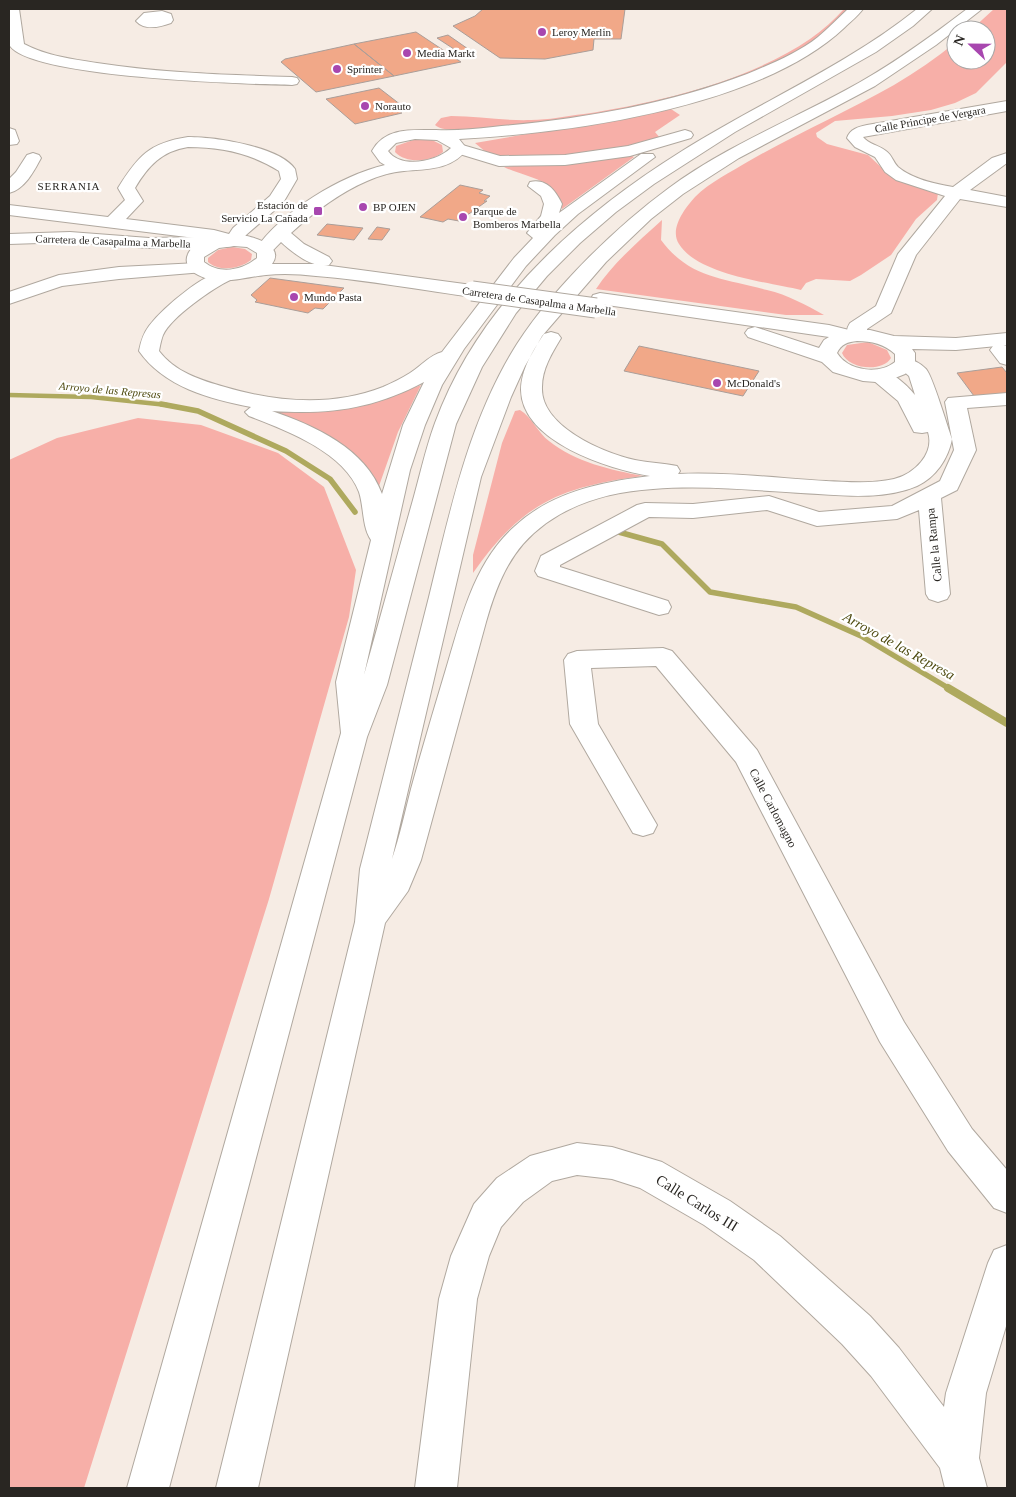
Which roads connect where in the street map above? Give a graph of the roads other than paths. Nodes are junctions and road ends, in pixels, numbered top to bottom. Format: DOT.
graph roads {
  1 [pos="12,9"];
  2 [pos="135,9"];
  3 [pos="856,9"];
  4 [pos="925,9"];
  5 [pos="975,9"];
  6 [pos="149,16"];
  7 [pos="12,37"];
  8 [pos="292,81"];
  9 [pos="1007,106"];
  10 [pos="701,126"];
  11 [pos="499,132"];
  12 [pos="685,134"];
  13 [pos="435,135"];
  14 [pos="457,146"];
  15 [pos="381,153"];
  16 [pos="34,158"];
  17 [pos="1004,161"];
  18 [pos="407,165"];
  19 [pos="536,186"];
  20 [pos="9,188"];
  21 [pos="956,193"];
  22 [pos="1007,202"];
  23 [pos="9,210"];
  24 [pos="113,222"];
  25 [pos="282,232"];
  26 [pos="9,239"];
  27 [pos="230,242"];
  28 [pos="9,248"];
  29 [pos="265,251"];
  30 [pos="323,261"];
  31 [pos="520,262"];
  32 [pos="197,267"];
  33 [pos="235,273"];
  34 [pos="475,287"];
  35 [pos="570,290"];
  36 [pos="9,298"];
  37 [pos="598,304"];
  38 [pos="884,309"];
  39 [pos="853,336"];
  40 [pos="890,341"];
  41 [pos="455,347"];
  42 [pos="1006,349"];
  43 [pos="828,357"];
  44 [pos="906,363"];
  45 [pos="877,376"];
  46 [pos="1007,399"];
  47 [pos="929,496"];
  48 [pos="381,545"];
  49 [pos="938,594"];
  50 [pos="658,607"];
  51 [pos="353,737"];
  52 [pos="643,825"];
  53 [pos="370,922"];
  54 [pos="1007,1196"];
  55 [pos="1007,1263"];
  56 [pos="962,1473"];
  57 [pos="148,1488"];
  58 [pos="237,1488"];
  59 [pos="436,1488"];
  1 -- 7 [label="main road"];
  2 -- 6 [label="main road"];
  3 -- 11 [label="main road"];
  4 -- 51 [label="main road"];
  5 -- 35 [label="main road"];
  7 -- 8 [label="main road"];
  9 -- 21 [label="main road, Calle Principe de Vergara"];
  10 -- 12 [label="main road"];
  11 -- 13 [label="main road"];
  11 -- 14 [label="main road"];
  12 -- 14 [label="main road"];
  12 -- 31 [label="main road"];
  13 -- 14 [label="main road"];
  13 -- 15 [label="main road"];
  14 -- 18 [label="main road"];
  15 -- 18 [label="main road"];
  15 -- 27 [label="main road"];
  16 -- 20 [label="main road"];
  17 -- 21 [label="main road"];
  18 -- 25 [label="main road"];
  19 -- 31 [label="main road"];
  21 -- 22 [label="main road"];
  21 -- 38 [label="main road"];
  23 -- 24 [label="main road, Carretera de Casapalma a Marbella"];
  24 -- 27 [label="main road, Carretera de Casapalma a Marbella"];
  24 -- 27 [label="main road"];
  25 -- 29 [label="main road"];
  25 -- 30 [label="main road"];
  26 -- 27 [label="main road, Carretera de Casapalma a Marbella"];
  27 -- 29 [label="main road, Carretera de Casapalma a Marbella"];
  27 -- 32 [label="main road"];
  28 -- 32 [label="main road, Carretera de Casapalma a Marbella"];
  29 -- 30 [label="main road, Carretera de Casapalma a Marbella"];
  29 -- 33 [label="main road"];
  30 -- 34 [label="main road, Carretera de Casapalma a Marbella"];
  31 -- 41 [label="main road"];
  32 -- 33 [label="main road, Carretera de Casapalma a Marbella"];
  32 -- 36 [label="main road"];
  32 -- 48 [label="main road"];
  33 -- 34 [label="main road, Carretera de Casapalma a Marbella"];
  33 -- 41 [label="main road"];
  34 -- 37 [label="main road, Carretera de Casapalma a Marbella, bridge"];
  35 -- 45 [label="main road"];
  35 -- 53 [label="main road"];
  37 -- 39 [label="main road, Carretera de Casapalma a Marbella"];
  37 -- 43 [label="main road, Carretera de Casapalma a Marbella"];
  38 -- 39 [label="main road"];
  38 -- 40 [label="main road"];
  39 -- 40 [label="main road, Carretera de Casapalma a Marbella"];
  39 -- 43 [label="main road"];
  40 -- 42 [label="main road, Carretera de Casapalma a Marbella"];
  40 -- 44 [label="main road"];
  41 -- 48 [label="main road"];
  42 -- 44 [label="main road"];
  43 -- 45 [label="main road, Carretera de Casapalma a Marbella"];
  44 -- 45 [label="main road"];
  44 -- 53 [label="main road"];
  46 -- 47 [label="main road"];
  47 -- 49 [label="main road, Calle la Rampa"];
  47 -- 50 [label="main road"];
  48 -- 51 [label="main road"];
  51 -- 57 [label="main road"];
  52 -- 54 [label="main road, Calle Carlomagno"];
  53 -- 58 [label="main road"];
  55 -- 56 [label="main road"];
  56 -- 59 [label="main road, Calle Carlos III"];
}
